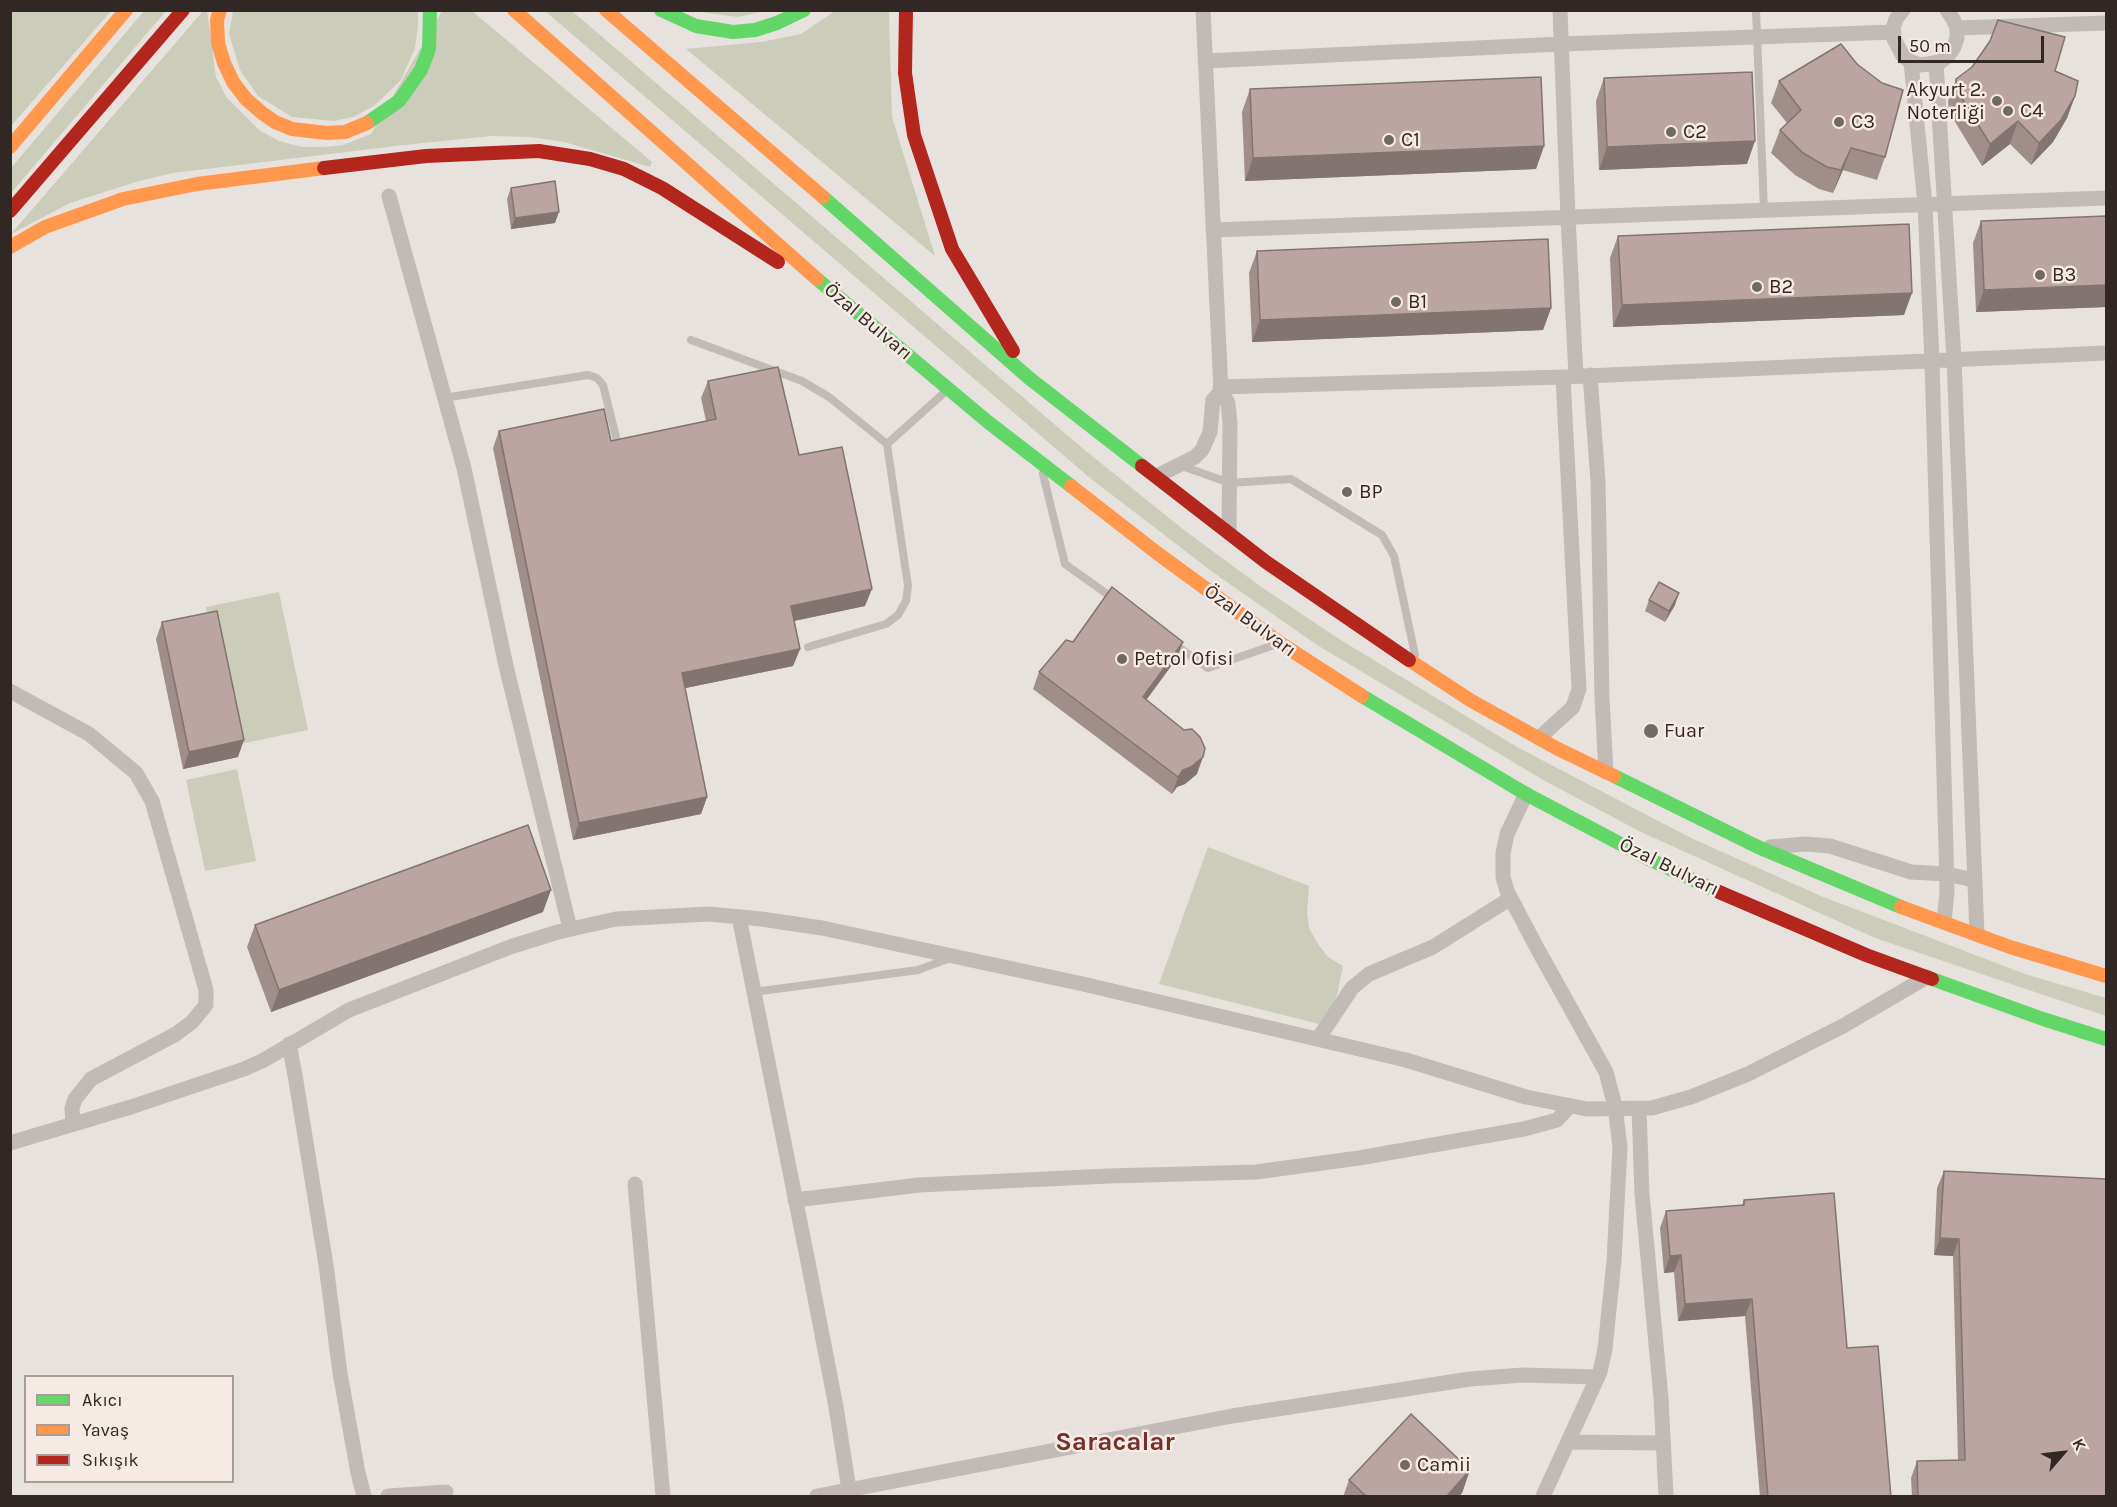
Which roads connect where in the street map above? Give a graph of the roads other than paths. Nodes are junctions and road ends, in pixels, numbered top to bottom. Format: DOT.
graph roads {
  1 [pos="126,10"];
  2 [pos="183,10"];
  3 [pos="220,10"];
  4 [pos="430,10"];
  5 [pos="514,10"];
  6 [pos="606,10"];
  7 [pos="661,10"];
  8 [pos="804,10"];
  9 [pos="906,10"];
  10 [pos="1203,10"];
  11 [pos="1560,10"];
  12 [pos="1756,10"];
  13 [pos="1900,12"];
  14 [pos="1952,17"];
  15 [pos="2106,23"];
  16 [pos="1893,32"];
  17 [pos="1756,37"];
  18 [pos="1561,44"];
  19 [pos="1205,61"];
  20 [pos="1911,62"];
  21 [pos="1936,63"];
  22 [pos="10,147"];
  23 [pos="389,196"];
  24 [pos="2106,198"];
  25 [pos="1945,204"];
  26 [pos="1925,205"];
  27 [pos="1764,210"];
  28 [pos="10,211"];
  29 [pos="1568,218"];
  30 [pos="1213,230"];
  31 [pos="10,247"];
  32 [pos="847,306"];
  33 [pos="691,340"];
  34 [pos="2106,353"];
  35 [pos="1954,360"];
  36 [pos="1932,361"];
  37 [pos="1576,376"];
  38 [pos="1029,378"];
  39 [pos="949,388"];
  40 [pos="1221,389"];
  41 [pos="444,398"];
  42 [pos="617,441"];
  43 [pos="887,444"];
  44 [pos="1042,463"];
  45 [pos="1179,465"];
  46 [pos="1157,476"];
  47 [pos="1230,483"];
  48 [pos="1229,533"];
  49 [pos="1122,605"];
  50 [pos="1170,640"];
  51 [pos="1280,643"];
  52 [pos="808,647"];
  53 [pos="1417,665"];
  54 [pos="10,691"];
  55 [pos="1539,738"];
  56 [pos="1606,772"];
  57 [pos="1526,794"];
  58 [pos="1758,848"];
  59 [pos="1946,874"];
  60 [pos="1974,880"];
  61 [pos="1511,898"];
  62 [pos="739,917"];
  63 [pos="1944,922"];
  64 [pos="570,929"];
  65 [pos="1977,934"];
  66 [pos="954,956"];
  67 [pos="2106,976"];
  68 [pos="1927,977"];
  69 [pos="754,992"];
  70 [pos="2106,1039"];
  71 [pos="1318,1040"];
  72 [pos="289,1044"];
  73 [pos="1570,1106"];
  74 [pos="1615,1109"];
  75 [pos="1639,1109"];
  76 [pos="73,1124"];
  77 [pos="10,1143"];
  78 [pos="635,1184"];
  79 [pos="795,1200"];
  80 [pos="1597,1377"];
  81 [pos="1569,1442"];
  82 [pos="1663,1443"];
  83 [pos="446,1492"];
  84 [pos="850,1494"];
  85 [pos="364,1497"];
  86 [pos="388,1497"];
  87 [pos="663,1497"];
  88 [pos="817,1497"];
  89 [pos="1543,1497"];
  90 [pos="1666,1497"];
  1 -- 22 [label="highway"];
  2 -- 28 [label="highway"];
  3 -- 4 [label="highway"];
  5 -- 32 [label="highway, Özal Bulvarı"];
  6 -- 38 [label="highway"];
  7 -- 8 [label="highway"];
  9 -- 38 [label="highway"];
  10 -- 19 [label="street"];
  11 -- 18 [label="street"];
  12 -- 17 [label="lane"];
  13 -- 16 [label="street"];
  14 -- 15 [label="street"];
  14 -- 21 [label="street"];
  16 -- 17 [label="street"];
  16 -- 20 [label="street"];
  17 -- 18 [label="street"];
  17 -- 27 [label="lane"];
  18 -- 19 [label="street"];
  18 -- 29 [label="street"];
  19 -- 30 [label="street"];
  20 -- 21 [label="street"];
  20 -- 26 [label="street"];
  21 -- 25 [label="street"];
  23 -- 41 [label="street"];
  24 -- 25 [label="street"];
  25 -- 26 [label="street"];
  25 -- 35 [label="street"];
  26 -- 27 [label="street"];
  26 -- 36 [label="street"];
  27 -- 29 [label="street"];
  29 -- 30 [label="street"];
  29 -- 37 [label="street"];
  30 -- 40 [label="street"];
  31 -- 32 [label="highway"];
  32 -- 39 [label="highway, Özal Bulvarı"];
  33 -- 43 [label="lane"];
  34 -- 35 [label="street"];
  35 -- 36 [label="street"];
  35 -- 60 [label="street"];
  36 -- 37 [label="street"];
  36 -- 59 [label="street"];
  37 -- 40 [label="street"];
  37 -- 55 [label="street"];
  37 -- 56 [label="street"];
  38 -- 46 [label="highway"];
  39 -- 43 [label="lane"];
  39 -- 44 [label="highway, Özal Bulvarı"];
  40 -- 45 [label="street"];
  40 -- 47 [label="street"];
  41 -- 42 [label="lane"];
  41 -- 64 [label="street"];
  43 -- 52 [label="lane"];
  44 -- 49 [label="lane"];
  44 -- 51 [label="highway, Özal Bulvarı"];
  45 -- 46 [label="street"];
  45 -- 47 [label="lane"];
  46 -- 48 [label="highway"];
  47 -- 48 [label="street"];
  47 -- 53 [label="lane"];
  48 -- 53 [label="highway"];
  50 -- 51 [label="lane"];
  51 -- 57 [label="highway, Özal Bulvarı"];
  53 -- 55 [label="highway"];
  54 -- 76 [label="street"];
  55 -- 56 [label="highway"];
  56 -- 58 [label="highway"];
  57 -- 61 [label="street"];
  57 -- 68 [label="highway, Özal Bulvarı"];
  58 -- 59 [label="street"];
  58 -- 63 [label="highway"];
  59 -- 60 [label="street"];
  59 -- 63 [label="street"];
  60 -- 65 [label="street"];
  61 -- 71 [label="street"];
  61 -- 74 [label="street"];
  62 -- 64 [label="street"];
  62 -- 66 [label="street"];
  62 -- 69 [label="street"];
  63 -- 65 [label="highway"];
  64 -- 72 [label="street"];
  65 -- 67 [label="highway"];
  66 -- 69 [label="lane"];
  66 -- 71 [label="street"];
  68 -- 70 [label="highway, Özal Bulvarı"];
  68 -- 75 [label="street"];
  69 -- 79 [label="street"];
  71 -- 73 [label="street"];
  72 -- 76 [label="street"];
  72 -- 85 [label="street"];
  73 -- 74 [label="street"];
  73 -- 79 [label="street"];
  74 -- 75 [label="street"];
  74 -- 80 [label="street"];
  75 -- 82 [label="street"];
  76 -- 77 [label="street"];
  78 -- 87 [label="street"];
  79 -- 84 [label="street"];
  80 -- 81 [label="street"];
  80 -- 84 [label="street"];
  81 -- 82 [label="street"];
  81 -- 89 [label="street"];
  82 -- 90 [label="street"];
  83 -- 86 [label="street"];
  84 -- 88 [label="street"];
}
